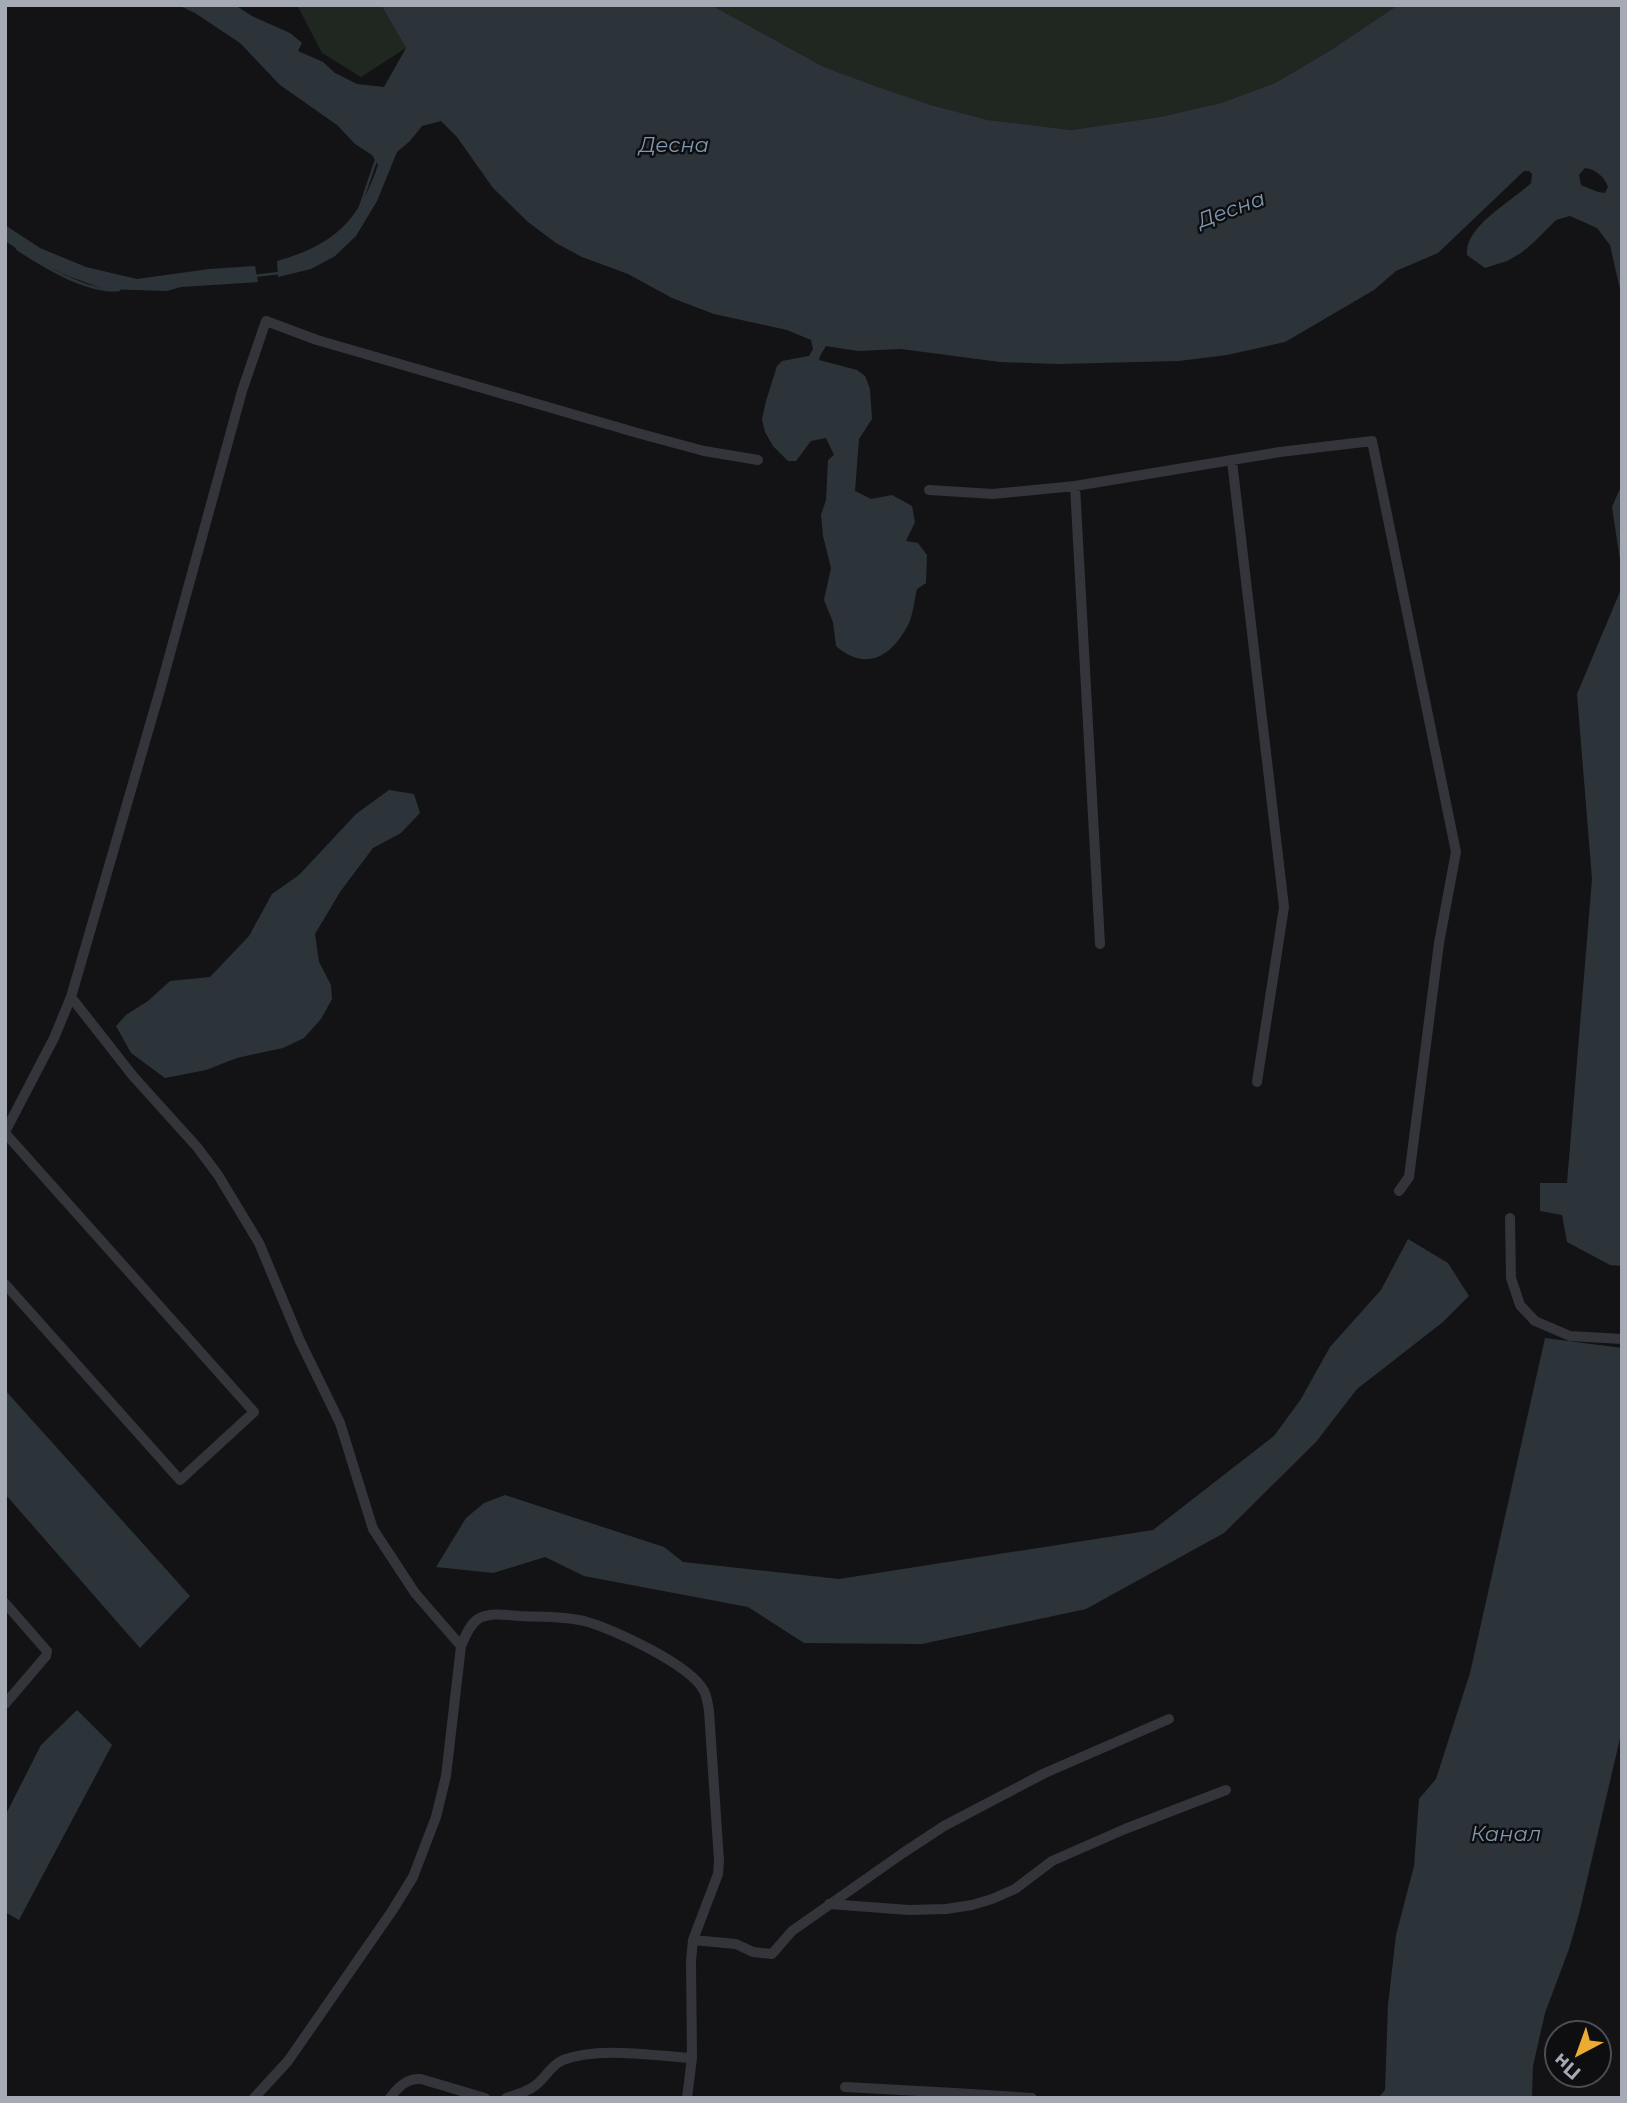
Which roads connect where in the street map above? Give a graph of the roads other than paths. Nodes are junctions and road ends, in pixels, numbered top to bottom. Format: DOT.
graph roads {
  1 [pos="758,460"];
  2 [pos="1232,461"];
  3 [pos="1075,486"];
  4 [pos="929,489"];
  5 [pos="1100,944"];
  6 [pos="71,997"];
  7 [pos="1256,1082"];
  8 [pos="5,1132"];
  9 [pos="1399,1191"];
  10 [pos="1510,1218"];
  11 [pos="5,1284"];
  12 [pos="1622,1339"];
  13 [pos="5,1603"];
  14 [pos="461,1646"];
  15 [pos="5,1704"];
  16 [pos="1169,1719"];
  17 [pos="1226,1790"];
  18 [pos="829,1904"];
  19 [pos="693,1940"];
  20 [pos="692,2058"];
  21 [pos="845,2087"];
  22 [pos="955,2095"];
  23 [pos="254,2098"];
  24 [pos="390,2098"];
  25 [pos="485,2098"];
  26 [pos="506,2098"];
  27 [pos="687,2098"];
  28 [pos="1032,2098"];
  1 -- 6 [label="street"];
  2 -- 3 [label="street"];
  2 -- 7 [label="street"];
  2 -- 9 [label="street"];
  3 -- 4 [label="street"];
  3 -- 5 [label="street"];
  6 -- 8 [label="street"];
  6 -- 14 [label="street"];
  8 -- 11 [label="street"];
  10 -- 12 [label="street"];
  13 -- 15 [label="street"];
  14 -- 19 [label="street"];
  14 -- 23 [label="street"];
  16 -- 18 [label="street"];
  17 -- 18 [label="street"];
  18 -- 19 [label="street"];
  19 -- 20 [label="street"];
  20 -- 26 [label="street"];
  20 -- 27 [label="street"];
  21 -- 22 [label="street"];
  22 -- 28 [label="street"];
  24 -- 25 [label="street"];
}
